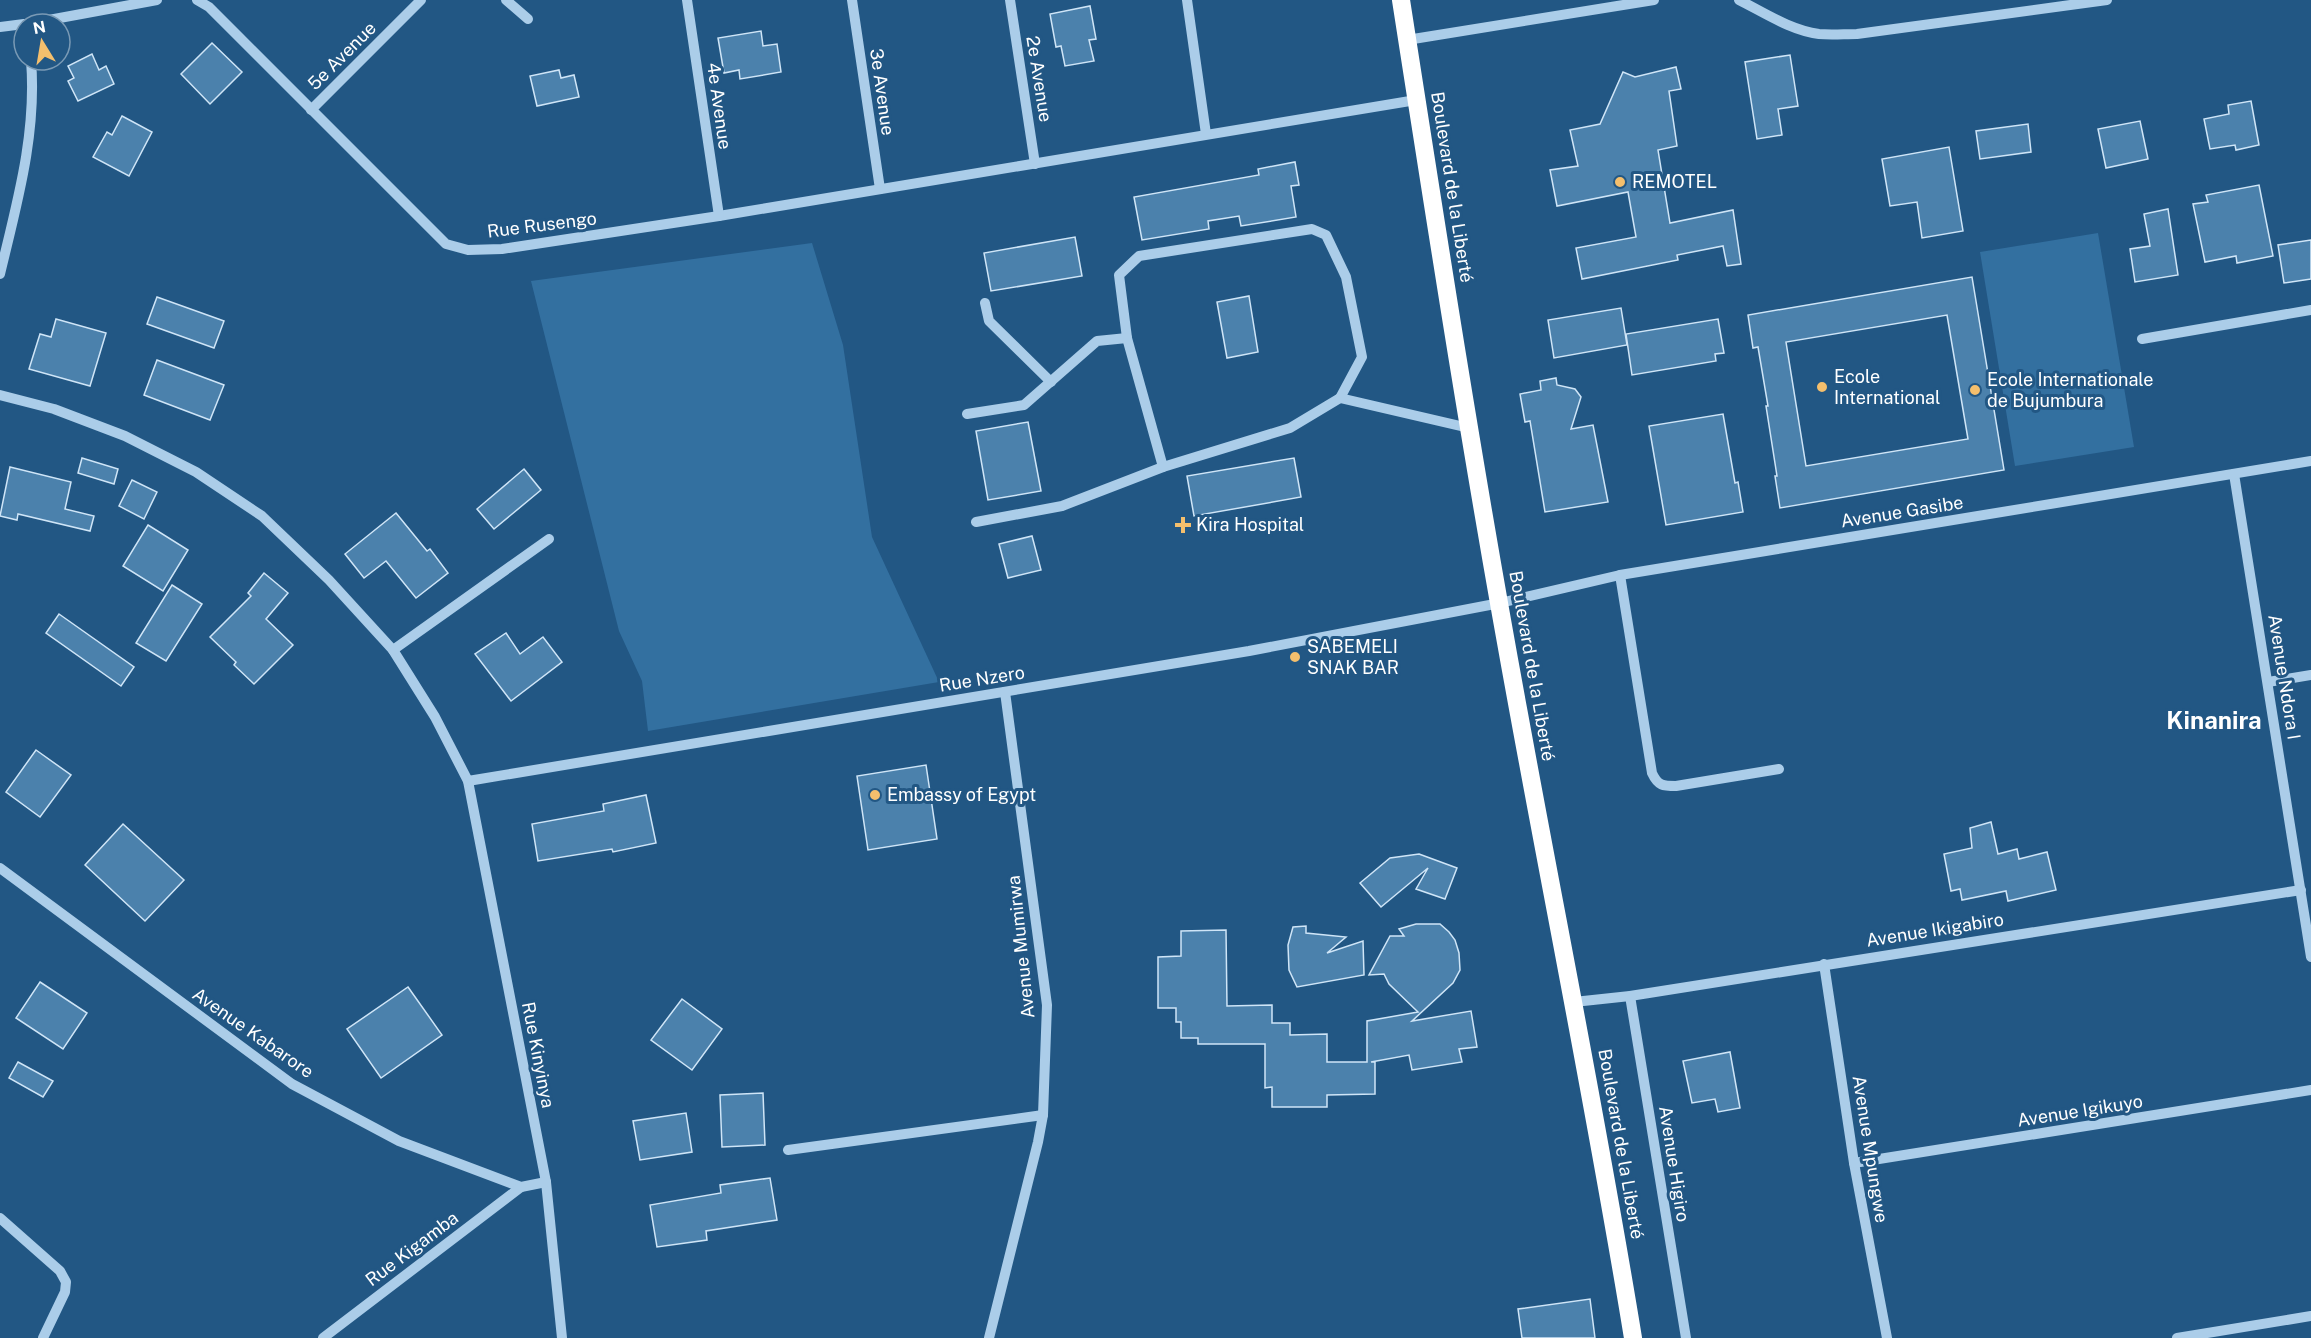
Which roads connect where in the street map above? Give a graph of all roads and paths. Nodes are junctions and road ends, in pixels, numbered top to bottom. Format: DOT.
graph roads {
  1 [pos="157,0"];
  2 [pos="197,0"];
  3 [pos="422,0"];
  4 [pos="506,0"];
  5 [pos="687,0"];
  6 [pos="852,0"];
  7 [pos="1010,0"];
  8 [pos="1187,0"];
  9 [pos="1401,0"];
  10 [pos="1654,0"];
  11 [pos="1739,0"];
  12 [pos="2107,0"];
  13 [pos="72,16"];
  14 [pos="528,19"];
  15 [pos="1407,40"];
  16 [pos="31,72"];
  17 [pos="1416,100"];
  18 [pos="311,110"];
  19 [pos="1206,134"];
  20 [pos="1035,164"];
  21 [pos="880,189"];
  22 [pos="719,216"];
  23 [pos="0,274"];
  24 [pos="985,303"];
  25 [pos="2311,310"];
  26 [pos="1127,338"];
  27 [pos="2142,339"];
  28 [pos="1051,382"];
  29 [pos="0,395"];
  30 [pos="1340,398"];
  31 [pos="967,414"];
  32 [pos="1469,428"];
  33 [pos="2311,461"];
  34 [pos="1164,467"];
  35 [pos="2234,474"];
  36 [pos="976,522"];
  37 [pos="549,539"];
  38 [pos="1620,575"];
  39 [pos="1500,603"];
  40 [pos="393,650"];
  41 [pos="2311,675"];
  42 [pos="2268,682"];
  43 [pos="1005,692"];
  44 [pos="1779,769"];
  45 [pos="468,781"];
  46 [pos="0,868"];
  47 [pos="2301,890"];
  48 [pos="2311,957"];
  49 [pos="1824,964"];
  50 [pos="1630,996"];
  51 [pos="1574,1002"];
  52 [pos="2311,1090"];
  53 [pos="1043,1115"];
  54 [pos="788,1150"];
  55 [pos="1854,1163"];
  56 [pos="546,1182"];
  57 [pos="521,1186"];
  58 [pos="0,1218"];
  59 [pos="2311,1316"];
  60 [pos="2245,1332"];
  61 [pos="43,1338"];
  62 [pos="323,1338"];
  63 [pos="562,1338"];
  64 [pos="989,1338"];
  65 [pos="1633,1338"];
  66 [pos="1686,1338"];
  67 [pos="1887,1338"];
  68 [pos="2177,1338"];
  1 -- 13 [label="street"];
  2 -- 18 [label="street, Rue Rusengo"];
  3 -- 18 [label="street, 5e Avenue"];
  4 -- 14 [label="street"];
  5 -- 22 [label="street, 4e Avenue"];
  6 -- 21 [label="street, 3e Avenue"];
  7 -- 20 [label="street, 2e Avenue"];
  8 -- 19 [label="street"];
  9 -- 15 [label="highway, Boulevard de la Liberté"];
  10 -- 15 [label="street"];
  11 -- 12 [label="street"];
  15 -- 17 [label="highway, Boulevard de la Liberté"];
  16 -- 23 [label="street"];
  17 -- 19 [label="street, Rue Rusengo"];
  17 -- 32 [label="highway, Boulevard de la Liberté"];
  18 -- 22 [label="street, Rue Rusengo"];
  19 -- 20 [label="street, Rue Rusengo"];
  20 -- 21 [label="street, Rue Rusengo"];
  21 -- 22 [label="street, Rue Rusengo"];
  24 -- 28 [label="street"];
  25 -- 27 [label="street"];
  26 -- 28 [label="street"];
  26 -- 30 [label="street"];
  26 -- 34 [label="street"];
  28 -- 31 [label="street"];
  29 -- 40 [label="street, Rue Kinyinya"];
  30 -- 32 [label="street"];
  30 -- 34 [label="street"];
  32 -- 39 [label="highway, Boulevard de la Liberté"];
  33 -- 35 [label="street, Avenue Gasibe"];
  34 -- 36 [label="street"];
  35 -- 38 [label="street, Avenue Gasibe"];
  35 -- 42 [label="street, Avenue Ndora I"];
  37 -- 40 [label="street"];
  38 -- 39 [label="street, Avenue Gasibe"];
  38 -- 44 [label="street"];
  39 -- 43 [label="street, Rue Nzero"];
  39 -- 51 [label="highway, Boulevard de la Liberté"];
  40 -- 45 [label="street, Rue Kinyinya"];
  41 -- 42 [label="street"];
  42 -- 47 [label="street, Avenue Ndora I"];
  43 -- 45 [label="street, Rue Nzero"];
  43 -- 53 [label="street, Avenue Mumirwa"];
  45 -- 56 [label="street, Rue Kinyinya"];
  46 -- 57 [label="street, Avenue Kabarore"];
  47 -- 48 [label="street, Avenue Ndora I"];
  47 -- 49 [label="street, Avenue Ikigabiro"];
  49 -- 50 [label="street, Avenue Ikigabiro"];
  49 -- 55 [label="street, Avenue Mpungwe"];
  50 -- 51 [label="street, Avenue Ikigabiro"];
  50 -- 66 [label="street, Avenue Higiro"];
  51 -- 65 [label="highway, Boulevard de la Liberté"];
  52 -- 55 [label="street, Avenue Igikuyo"];
  53 -- 54 [label="street"];
  53 -- 64 [label="street, Avenue Mumirwa"];
  55 -- 67 [label="street, Avenue Mpungwe"];
  56 -- 57 [label="street, Avenue Kabarore"];
  56 -- 63 [label="street, Rue Kinyinya"];
  57 -- 62 [label="street, Rue Kigamba"];
  58 -- 61 [label="street"];
  59 -- 60 [label="street"];
  60 -- 68 [label="street"];
}
